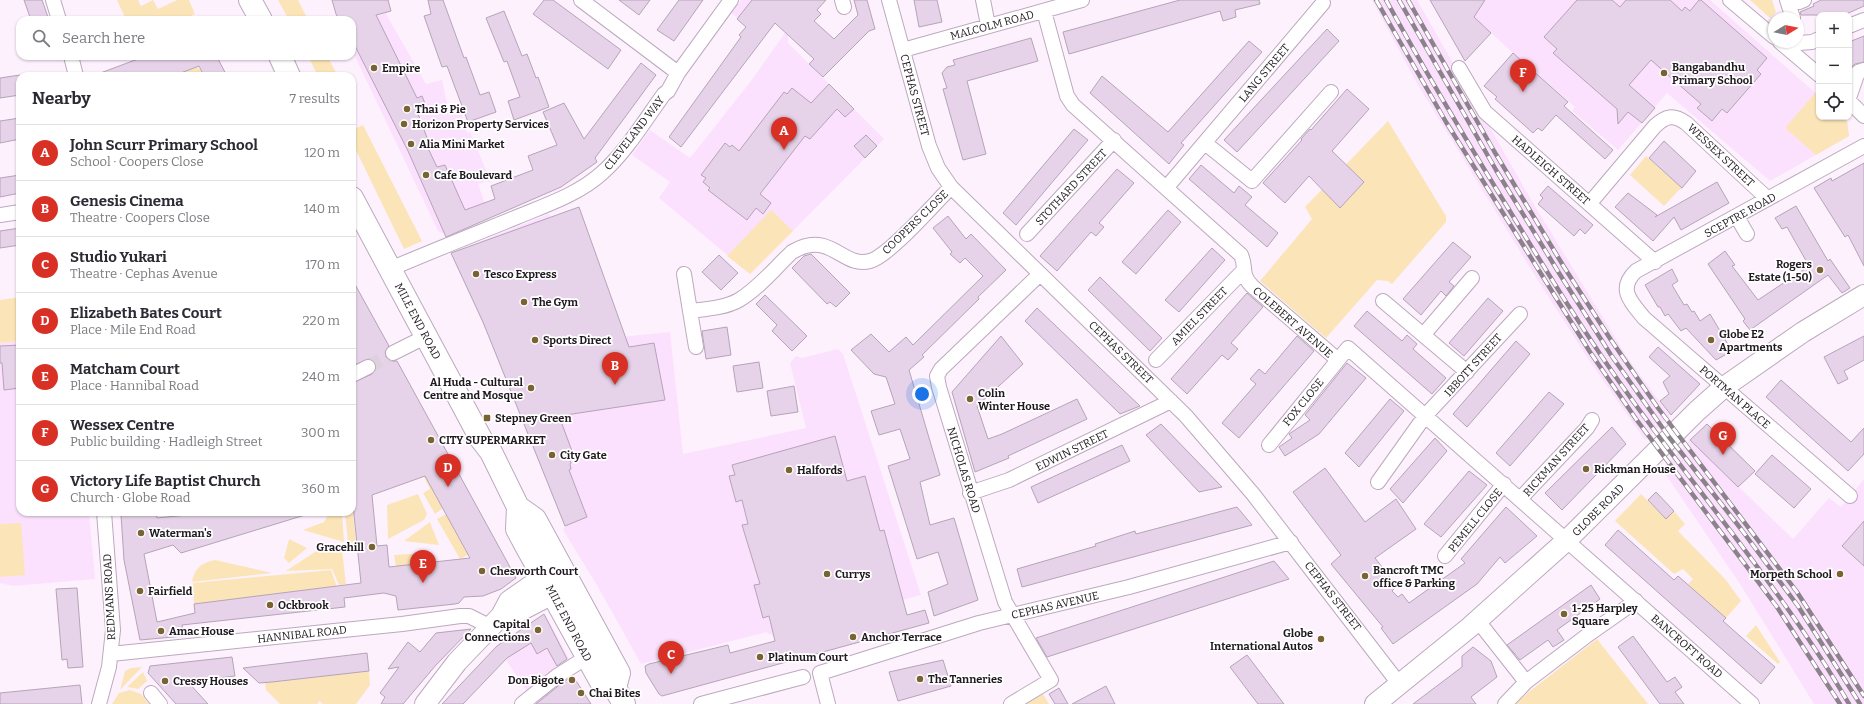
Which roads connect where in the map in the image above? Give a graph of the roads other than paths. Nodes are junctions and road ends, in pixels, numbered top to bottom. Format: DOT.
graph roads {
  1 [pos="53,0"];
  2 [pos="250,0"];
  3 [pos="581,0"];
  4 [pos="731,0"];
  5 [pos="889,0"];
  6 [pos="983,0"];
  7 [pos="1082,0"];
  8 [pos="1730,0"];
  9 [pos="1797,1"];
  10 [pos="1323,3"];
  11 [pos="1044,11"];
  12 [pos="1794,12"];
  13 [pos="59,16"];
  14 [pos="259,16"];
  15 [pos="1864,20"];
  16 [pos="988,25"];
  17 [pos="1852,25"];
  18 [pos="1768,32"];
  19 [pos="1816,40"];
  20 [pos="1804,44"];
  21 [pos="1799,48"];
  22 [pos="903,50"];
  23 [pos="72,60"];
  24 [pos="282,60"];
  25 [pos="1459,68"];
  26 [pos="1864,70"];
  27 [pos="1816,71"];
  28 [pos="75,72"];
  29 [pos="287,72"];
  30 [pos="678,73"];
  31 [pos="1852,89"];
  32 [pos="1331,92"];
  33 [pos="1852,104"];
  34 [pos="1864,116"];
  35 [pos="1114,140"];
  36 [pos="1205,143"];
  37 [pos="1864,146"];
  38 [pos="951,187"];
  39 [pos="1166,187"];
  40 [pos="1768,199"];
  41 [pos="1590,203"];
  42 [pos="356,205"];
  43 [pos="16,213"];
  44 [pos="0,215"];
  45 [pos="1736,217"];
  46 [pos="1027,234"];
  47 [pos="1747,234"];
  48 [pos="1655,262"];
  49 [pos="390,269"];
  50 [pos="1243,271"];
  51 [pos="684,274"];
  52 [pos="1039,275"];
  53 [pos="1472,278"];
  54 [pos="1626,292"];
  55 [pos="1864,295"];
  56 [pos="1383,301"];
  57 [pos="690,311"];
  58 [pos="1520,314"];
  59 [pos="1424,334"];
  60 [pos="427,336"];
  61 [pos="696,348"];
  62 [pos="393,353"];
  63 [pos="1156,360"];
  64 [pos="1338,360"];
  65 [pos="368,366"];
  66 [pos="1467,372"];
  67 [pos="356,373"];
  68 [pos="1724,387"];
  69 [pos="1171,401"];
  70 [pos="1425,416"];
  71 [pos="1592,420"];
  72 [pos="1269,445"];
  73 [pos="1378,482"];
  74 [pos="1504,484"];
  75 [pos="970,494"];
  76 [pos="1850,496"];
  77 [pos="1520,499"];
  78 [pos="104,516"];
  79 [pos="1567,540"];
  80 [pos="1291,542"];
  81 [pos="1445,556"];
  82 [pos="558,581"];
  83 [pos="1636,601"];
  84 [pos="1013,615"];
  85 [pos="1478,621"];
  86 [pos="496,622"];
  87 [pos="111,654"];
  88 [pos="587,657"];
  89 [pos="804,677"];
  90 [pos="1526,682"];
  91 [pos="1400,685"];
  92 [pos="151,693"];
  93 [pos="620,696"];
  94 [pos="99,704"];
  95 [pos="160,704"];
  96 [pos="425,704"];
  97 [pos="522,704"];
  98 [pos="701,704"];
  99 [pos="828,704"];
  100 [pos="1010,704"];
  101 [pos="1375,704"];
  102 [pos="1505,704"];
  103 [pos="1751,704"];
  1 -- 13 [label="street"];
  2 -- 14 [label="highway"];
  3 -- 30 [label="street"];
  4 -- 30 [label="street, CLEVELAND WAY"];
  5 -- 22 [label="street, CEPHAS STREET"];
  6 -- 16 [label="street"];
  7 -- 11 [label="street, MALCOLM ROAD"];
  8 -- 18 [label="street"];
  9 -- 12 [label="street"];
  10 -- 36 [label="street, LANG STREET"];
  11 -- 16 [label="street, MALCOLM ROAD"];
  11 -- 35 [label="street, COLEBERT AVENUE"];
  15 -- 17 [label="street"];
  16 -- 22 [label="street, MALCOLM ROAD"];
  19 -- 20 [label="street"];
  21 -- 27 [label="street"];
  22 -- 38 [label="street, CEPHAS STREET"];
  23 -- 28 [label="street"];
  24 -- 29 [label="highway"];
  25 -- 41 [label="street, HADLEIGH STREET"];
  26 -- 31 [label="street"];
  30 -- 49 [label="street, CLEVELAND WAY"];
  32 -- 36 [label="street"];
  33 -- 34 [label="street"];
  35 -- 39 [label="street, COLEBERT AVENUE"];
  35 -- 46 [label="street, STOTHARD STREET"];
  36 -- 39 [label="street, LANG STREET"];
  37 -- 40 [label="street, SCEPTRE ROAD"];
  38 -- 52 [label="street, CEPHAS STREET"];
  38 -- 57 [label="street, COOPERS CLOSE"];
  39 -- 50 [label="street, COLEBERT AVENUE"];
  40 -- 41 [label="street, WESSEX STREET"];
  40 -- 45 [label="street, SCEPTRE ROAD"];
  41 -- 48 [label="street, HADLEIGH STREET"];
  42 -- 49 [label="highway, MILE END ROAD"];
  43 -- 44 [label="street"];
  45 -- 47 [label="street"];
  45 -- 48 [label="street, SCEPTRE ROAD"];
  48 -- 54 [label="street, SCEPTRE ROAD"];
  49 -- 60 [label="highway, MILE END ROAD"];
  50 -- 63 [label="street, AMIEL STREET"];
  50 -- 64 [label="street, COLEBERT AVENUE"];
  51 -- 57 [label="street"];
  52 -- 69 [label="street, CEPHAS STREET"];
  52 -- 75 [label="street, NICHOLAS ROAD"];
  53 -- 59 [label="street"];
  54 -- 68 [label="street, PORTMAN PLACE"];
  55 -- 68 [label="main road, GLOBE ROAD"];
  56 -- 59 [label="street"];
  57 -- 61 [label="street"];
  58 -- 66 [label="street, IBBOTT STREET"];
  59 -- 66 [label="street"];
  60 -- 62 [label="street"];
  60 -- 82 [label="highway, MILE END ROAD"];
  64 -- 70 [label="street, COLEBERT AVENUE"];
  64 -- 72 [label="street, FOX CLOSE"];
  65 -- 67 [label="street"];
  66 -- 70 [label="street, IBBOTT STREET"];
  68 -- 76 [label="street, PORTMAN PLACE"];
  68 -- 79 [label="main road, GLOBE ROAD"];
  69 -- 75 [label="street, EDWIN STREET"];
  69 -- 80 [label="street, CEPHAS STREET"];
  70 -- 73 [label="street, IBBOTT STREET"];
  70 -- 74 [label="street, COLEBERT AVENUE"];
  71 -- 77 [label="street, RICKMAN STREET"];
  74 -- 77 [label="street, COLEBERT AVENUE"];
  74 -- 81 [label="street, PEMELL CLOSE"];
  75 -- 84 [label="street, NICHOLAS ROAD"];
  77 -- 79 [label="street, COLEBERT AVENUE"];
  78 -- 87 [label="street, REDMANS ROAD"];
  79 -- 83 [label="street, BANCROFT ROAD"];
  79 -- 85 [label="main road, GLOBE ROAD"];
  80 -- 84 [label="street, CEPHAS AVENUE"];
  80 -- 91 [label="street, CEPHAS STREET"];
  82 -- 86 [label="main road"];
  82 -- 88 [label="highway, MILE END ROAD"];
  82 -- 93 [label="highway, MILE END ROAD"];
  83 -- 90 [label="street"];
  83 -- 103 [label="street, BANCROFT ROAD"];
  84 -- 99 [label="street, CEPHAS AVENUE"];
  84 -- 100 [label="street, NICHOLAS ROAD"];
  85 -- 90 [label="street"];
  85 -- 91 [label="main road, GLOBE ROAD"];
  86 -- 87 [label="street, HANNIBAL ROAD"];
  86 -- 96 [label="main road"];
  87 -- 94 [label="street, REDMANS ROAD"];
  88 -- 93 [label="highway, MILE END ROAD"];
  88 -- 97 [label="street"];
  89 -- 98 [label="street"];
  90 -- 102 [label="street"];
  91 -- 101 [label="main road, GLOBE ROAD"];
  92 -- 95 [label="street"];
}
